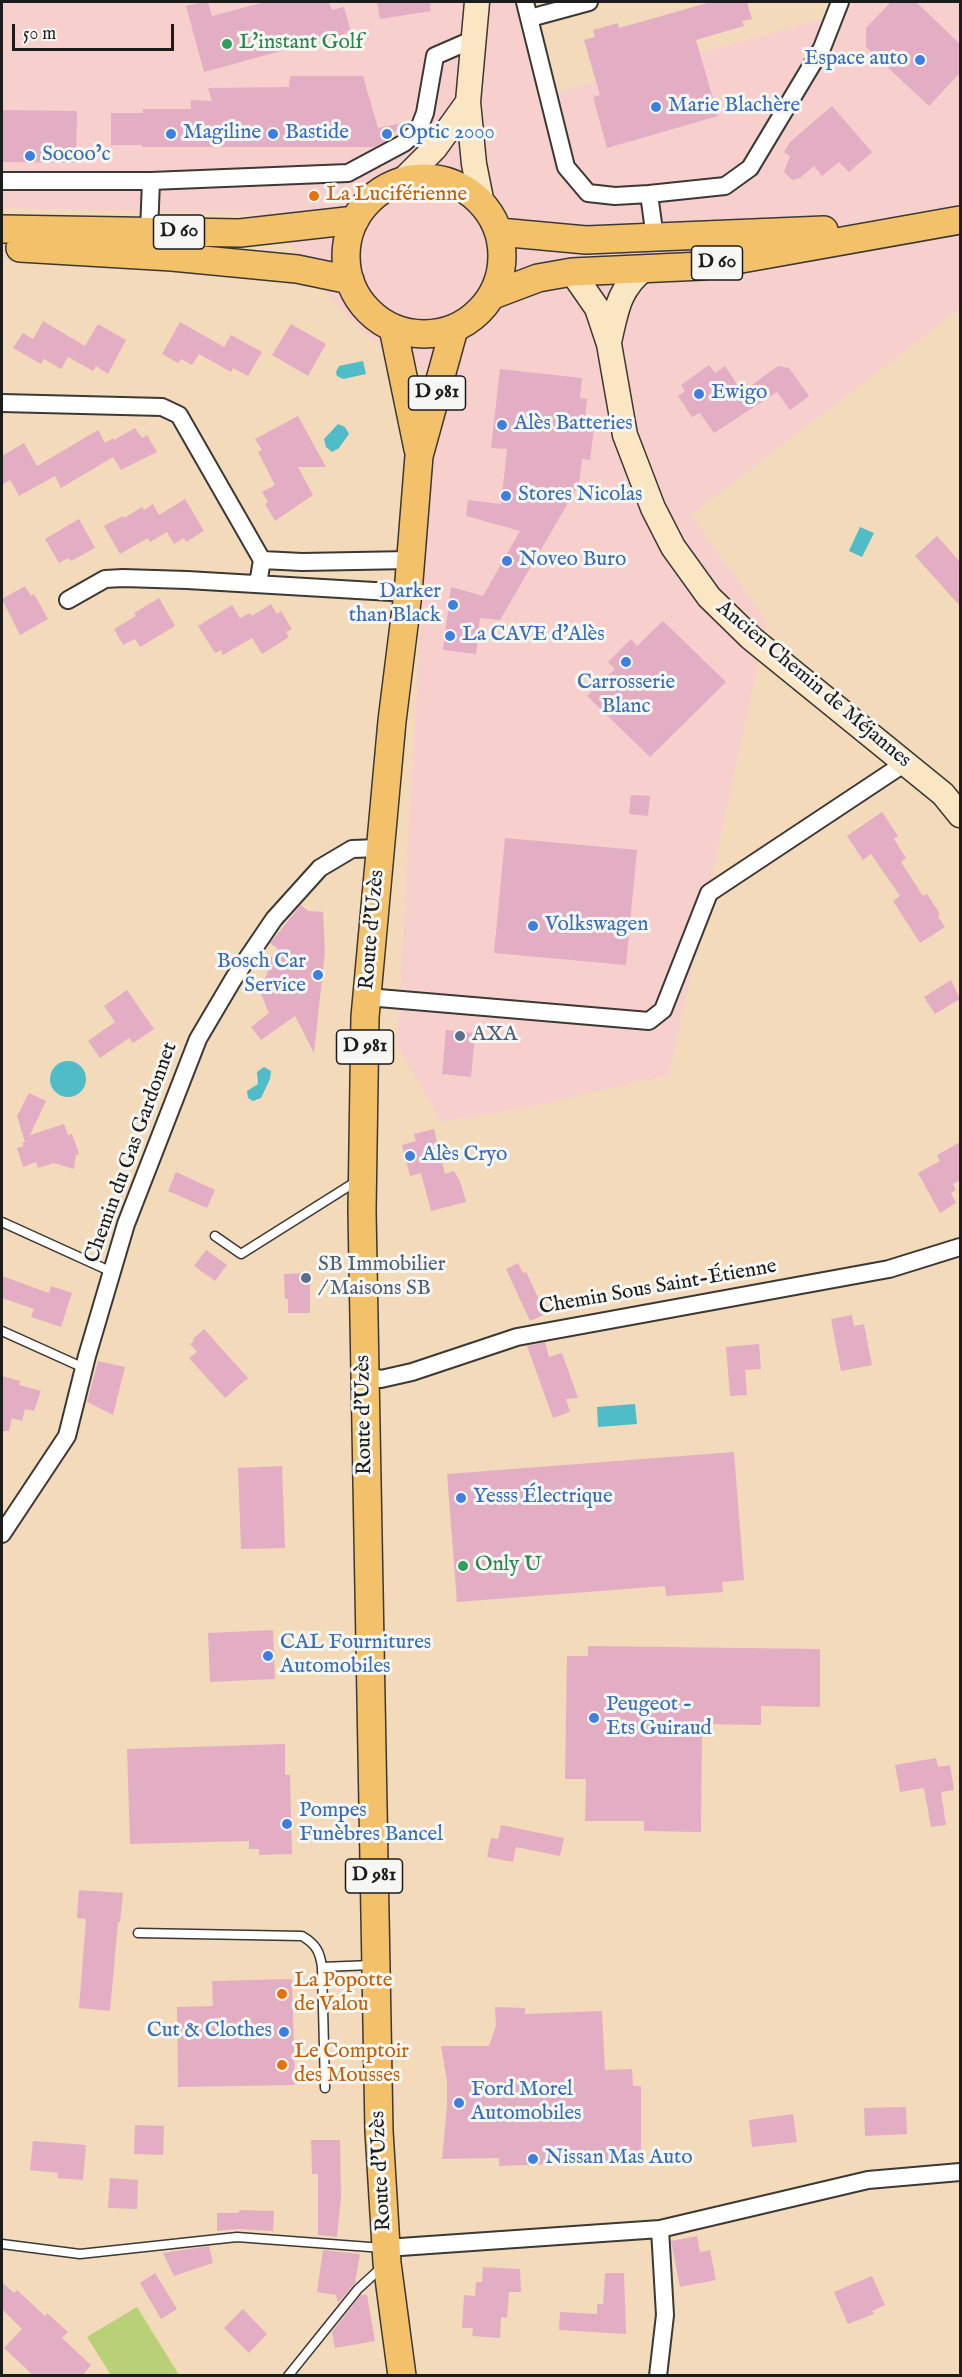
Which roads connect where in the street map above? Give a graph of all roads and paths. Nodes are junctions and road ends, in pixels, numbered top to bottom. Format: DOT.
graph roads {
  1 [pos="477,2"];
  2 [pos="589,2"];
  3 [pos="840,2"];
  4 [pos="527,10"];
  5 [pos="474,39"];
  6 [pos="468,102"];
  7 [pos="403,180"];
  8 [pos="2,181"];
  9 [pos="151,181"];
  10 [pos="649,194"];
  11 [pos="482,204"];
  12 [pos="355,220"];
  13 [pos="951,222"];
  14 [pos="2,230"];
  15 [pos="149,232"];
  16 [pos="499,232"];
  17 [pos="655,238"];
  18 [pos="2,248"];
  19 [pos="644,269"];
  20 [pos="572,272"];
  21 [pos="350,280"];
  22 [pos="493,295"];
  23 [pos="393,328"];
  24 [pos="454,329"];
  25 [pos="609,344"];
  26 [pos="2,403"];
  27 [pos="419,456"];
  28 [pos="262,560"];
  29 [pos="410,560"];
  30 [pos="258,584"];
  31 [pos="408,593"];
  32 [pos="68,600"];
  33 [pos="905,763"];
  34 [pos="960,815"];
  35 [pos="380,848"];
  36 [pos="367,997"];
  37 [pos="362,1178"];
  38 [pos="2,1222"];
  39 [pos="215,1236"];
  40 [pos="960,1246"];
  41 [pos="112,1272"];
  42 [pos="2,1331"];
  43 [pos="85,1368"];
  44 [pos="365,1375"];
  45 [pos="2,1534"];
  46 [pos="138,1934"];
  47 [pos="376,1965"];
  48 [pos="322,1967"];
  49 [pos="325,2088"];
  50 [pos="960,2172"];
  51 [pos="660,2229"];
  52 [pos="2,2244"];
  53 [pos="386,2256"];
  54 [pos="288,2376"];
  55 [pos="402,2376"];
  56 [pos="658,2376"];
  1 -- 5 [label="street"];
  2 -- 4 [label="street"];
  3 -- 10 [label="street"];
  4 -- 10 [label="street"];
  5 -- 6 [label="street"];
  5 -- 9 [label="street"];
  6 -- 7 [label="street"];
  6 -- 11 [label="street"];
  7 -- 11 [label="main road"];
  7 -- 12 [label="main road"];
  8 -- 9 [label="street"];
  9 -- 15 [label="street"];
  10 -- 17 [label="street"];
  11 -- 16 [label="main road"];
  12 -- 15 [label="main road, D 60"];
  12 -- 21 [label="main road"];
  13 -- 17 [label="main road, D 60"];
  13 -- 19 [label="main road, D 60"];
  14 -- 15 [label="main road, D 60"];
  16 -- 17 [label="main road, D 60"];
  16 -- 22 [label="main road"];
  18 -- 21 [label="main road, D 60"];
  19 -- 20 [label="main road, D 60"];
  19 -- 25 [label="street, Ancien Chemin de Méjannes"];
  20 -- 22 [label="main road, D 60"];
  20 -- 25 [label="street, Ancien Chemin de Méjannes"];
  21 -- 23 [label="main road"];
  22 -- 24 [label="main road"];
  23 -- 24 [label="main road"];
  23 -- 27 [label="main road, Route d'Uzès / D 981"];
  24 -- 27 [label="main road, Route d'Uzès / D 981"];
  25 -- 33 [label="street, Ancien Chemin de Méjannes"];
  26 -- 28 [label="street"];
  27 -- 29 [label="main road, Route d'Uzès / D 981"];
  28 -- 29 [label="street"];
  28 -- 30 [label="street"];
  29 -- 31 [label="main road, Route d'Uzès / D 981"];
  30 -- 31 [label="street"];
  30 -- 32 [label="street"];
  31 -- 35 [label="main road, Route d'Uzès / D 981"];
  33 -- 34 [label="street, Ancien Chemin de Méjannes"];
  33 -- 36 [label="street"];
  35 -- 36 [label="main road, Route d'Uzès / D 981"];
  35 -- 41 [label="street, Chemin du Gas Gardonnet"];
  36 -- 37 [label="main road, Route d'Uzès / D 981"];
  37 -- 39 [label="lane"];
  37 -- 44 [label="main road, Route d'Uzès / D 981"];
  38 -- 41 [label="lane"];
  40 -- 44 [label="street, Chemin Sous Saint-Étienne"];
  41 -- 43 [label="street, Chemin du Gas Gardonnet"];
  42 -- 43 [label="lane"];
  43 -- 45 [label="street, Chemin du Gas Gardonnet"];
  44 -- 47 [label="main road, Route d'Uzès / D 981"];
  46 -- 48 [label="lane"];
  47 -- 48 [label="lane"];
  47 -- 53 [label="main road, Route d'Uzès / D 981"];
  48 -- 49 [label="lane"];
  50 -- 51 [label="street"];
  51 -- 53 [label="street"];
  51 -- 56 [label="street"];
  52 -- 53 [label="lane"];
  53 -- 54 [label="lane"];
  53 -- 55 [label="main road, Route d'Uzès / D 981"];
}
